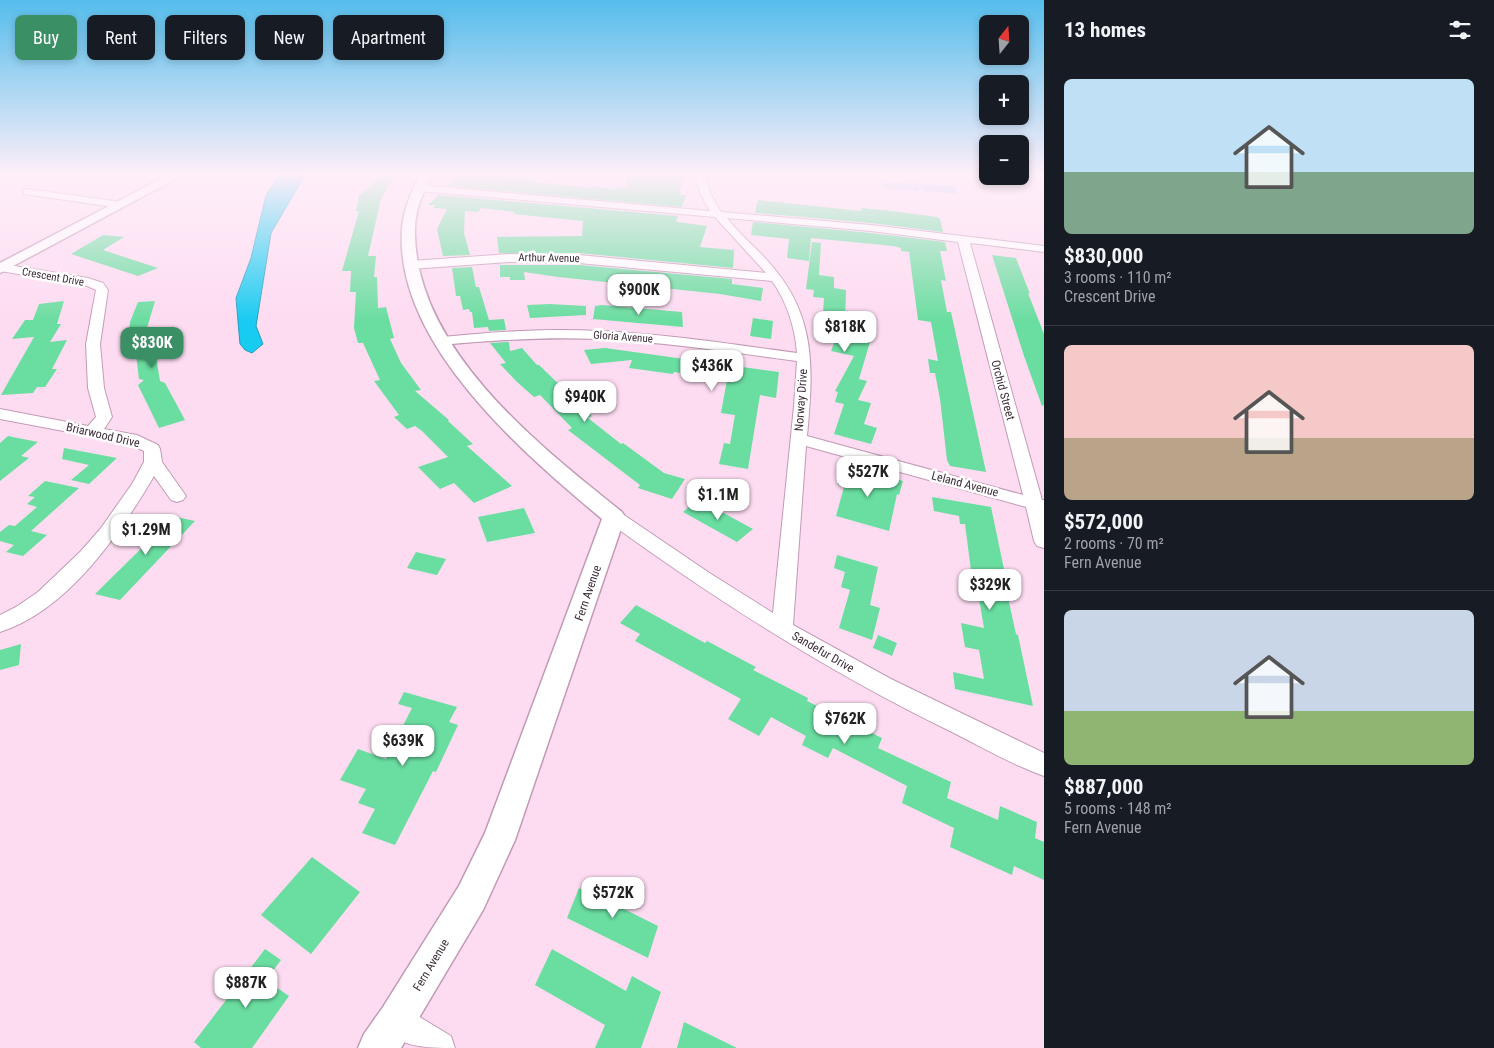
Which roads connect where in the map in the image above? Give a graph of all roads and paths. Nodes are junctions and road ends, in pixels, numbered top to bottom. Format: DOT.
graph roads {
  1 [pos="84,224"];
  2 [pos="409,224"];
  3 [pos="727,224"];
  4 [pos="818,224"];
  5 [pos="962,238"];
  6 [pos="1044,249"];
  7 [pos="410,265"];
  8 [pos="1,269"];
  9 [pos="776,278"];
  10 [pos="442,341"];
  11 [pos="804,358"];
  12 [pos="0,414"];
  13 [pos="90,432"];
  14 [pos="798,439"];
  15 [pos="153,462"];
  16 [pos="177,496"];
  17 [pos="1039,505"];
  18 [pos="614,518"];
  19 [pos="1044,541"];
  20 [pos="0,624"];
  21 [pos="782,628"];
  22 [pos="1044,765"];
  23 [pos="397,1021"];
  24 [pos="378,1048"];
  25 [pos="439,1048"];
  1 -- 8 [label="street"];
  2 -- 7 [label="street"];
  3 -- 9 [label="street, Norway Drive"];
  4 -- 5 [label="street"];
  5 -- 6 [label="street"];
  5 -- 17 [label="street, Orchid Street"];
  7 -- 9 [label="street, Arthur Avenue"];
  7 -- 10 [label="street"];
  8 -- 13 [label="street, Crescent Drive"];
  9 -- 11 [label="street, Norway Drive"];
  10 -- 11 [label="street, Gloria Avenue"];
  10 -- 18 [label="street"];
  11 -- 14 [label="street, Norway Drive"];
  12 -- 13 [label="street, Briarwood Drive"];
  13 -- 15 [label="street, Briarwood Drive"];
  14 -- 17 [label="street, Leland Avenue"];
  14 -- 21 [label="street, Norway Drive"];
  15 -- 16 [label="street, Briarwood Drive"];
  15 -- 20 [label="street"];
  17 -- 19 [label="street, Orchid Street"];
  18 -- 21 [label="street, Sandefur Drive"];
  18 -- 23 [label="street, Fern Avenue"];
  21 -- 22 [label="street, Sandefur Drive"];
  23 -- 24 [label="street, Fern Avenue"];
  23 -- 25 [label="street"];
}
